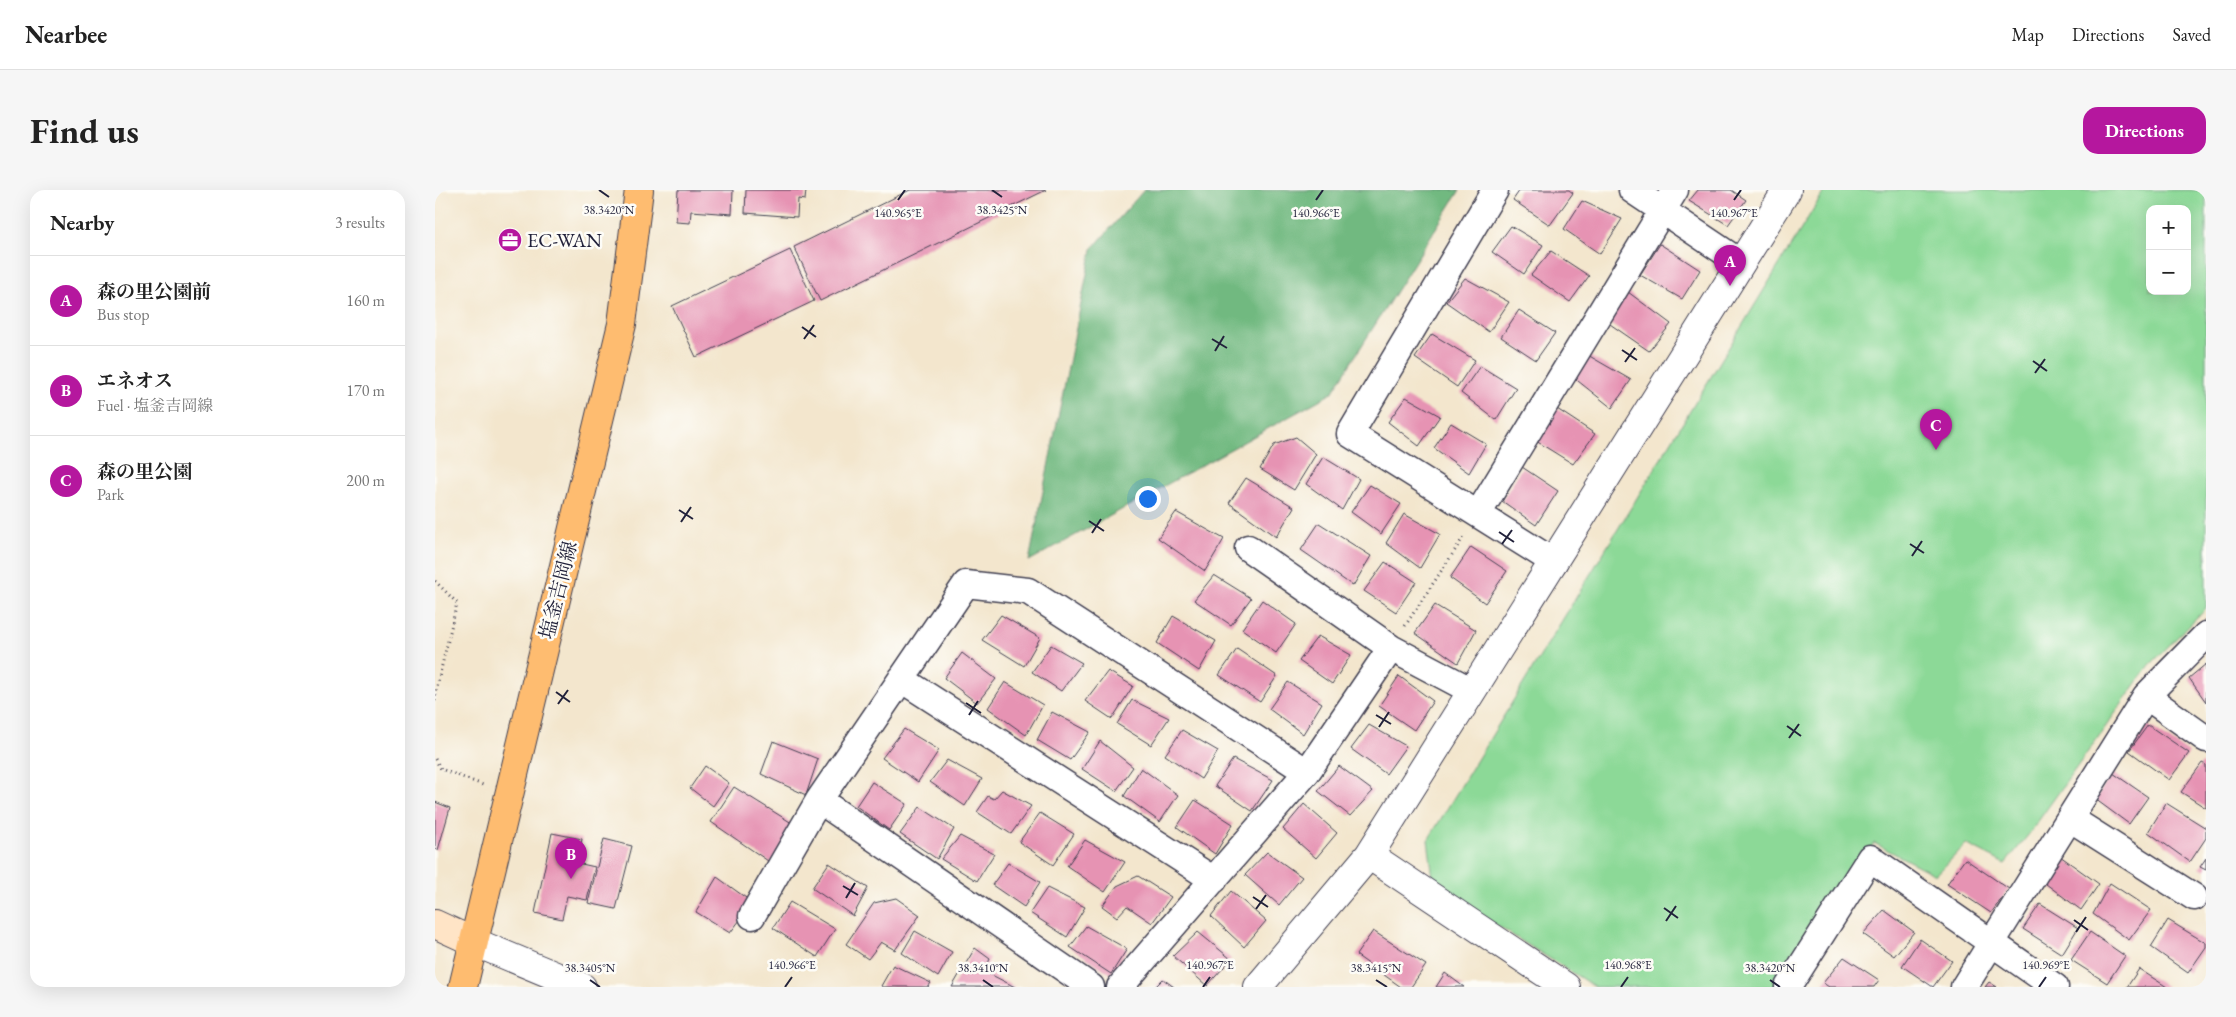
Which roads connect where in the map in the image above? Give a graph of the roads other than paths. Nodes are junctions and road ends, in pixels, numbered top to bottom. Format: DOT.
graph roads {
  1 [pos="639,190"];
  2 [pos="1495,190"];
  3 [pos="1632,190"];
  4 [pos="1787,190"];
  5 [pos="1669,200"];
  6 [pos="1741,263"];
  7 [pos="1478,514"];
  8 [pos="1248,548"];
  9 [pos="1554,562"];
  10 [pos="2206,635"];
  11 [pos="1391,648"];
  12 [pos="901,679"];
  13 [pos="1473,691"];
  14 [pos="2146,696"];
  15 [pos="2206,738"];
  16 [pos="1307,772"];
  17 [pos="819,800"];
  18 [pos="2071,819"];
  19 [pos="1369,855"];
  20 [pos="1214,880"];
  21 [pos="2193,897"];
  22 [pos="752,916"];
  23 [pos="435,924"];
  24 [pos="475,942"];
  25 [pos="1992,942"];
  26 [pos="463,987"];
  27 [pos="582,987"];
  28 [pos="1091,987"];
  29 [pos="1120,987"];
  30 [pos="1258,987"];
  31 [pos="1566,987"];
  32 [pos="1787,987"];
  33 [pos="1965,987"];
  34 [pos="2055,987"];
  1 -- 24 [label="main road, 塩釜吉岡線"];
  2 -- 7 [label="street"];
  3 -- 5 [label="street"];
  4 -- 6 [label="street"];
  5 -- 6 [label="street"];
  5 -- 7 [label="street"];
  6 -- 9 [label="street"];
  7 -- 9 [label="street"];
  8 -- 11 [label="street"];
  9 -- 13 [label="street"];
  10 -- 14 [label="street"];
  11 -- 13 [label="street"];
  11 -- 16 [label="street"];
  12 -- 16 [label="street"];
  12 -- 17 [label="street"];
  12 -- 20 [label="street"];
  13 -- 19 [label="street"];
  14 -- 15 [label="street"];
  14 -- 18 [label="street"];
  16 -- 20 [label="street"];
  17 -- 22 [label="street"];
  17 -- 28 [label="street"];
  18 -- 21 [label="street"];
  18 -- 25 [label="street"];
  19 -- 30 [label="street"];
  19 -- 31 [label="street"];
  20 -- 29 [label="street"];
  23 -- 24 [label="main road"];
  24 -- 26 [label="main road, 塩釜吉岡線"];
  24 -- 27 [label="street"];
  25 -- 32 [label="street"];
  25 -- 33 [label="street"];
  25 -- 34 [label="street"];
}
